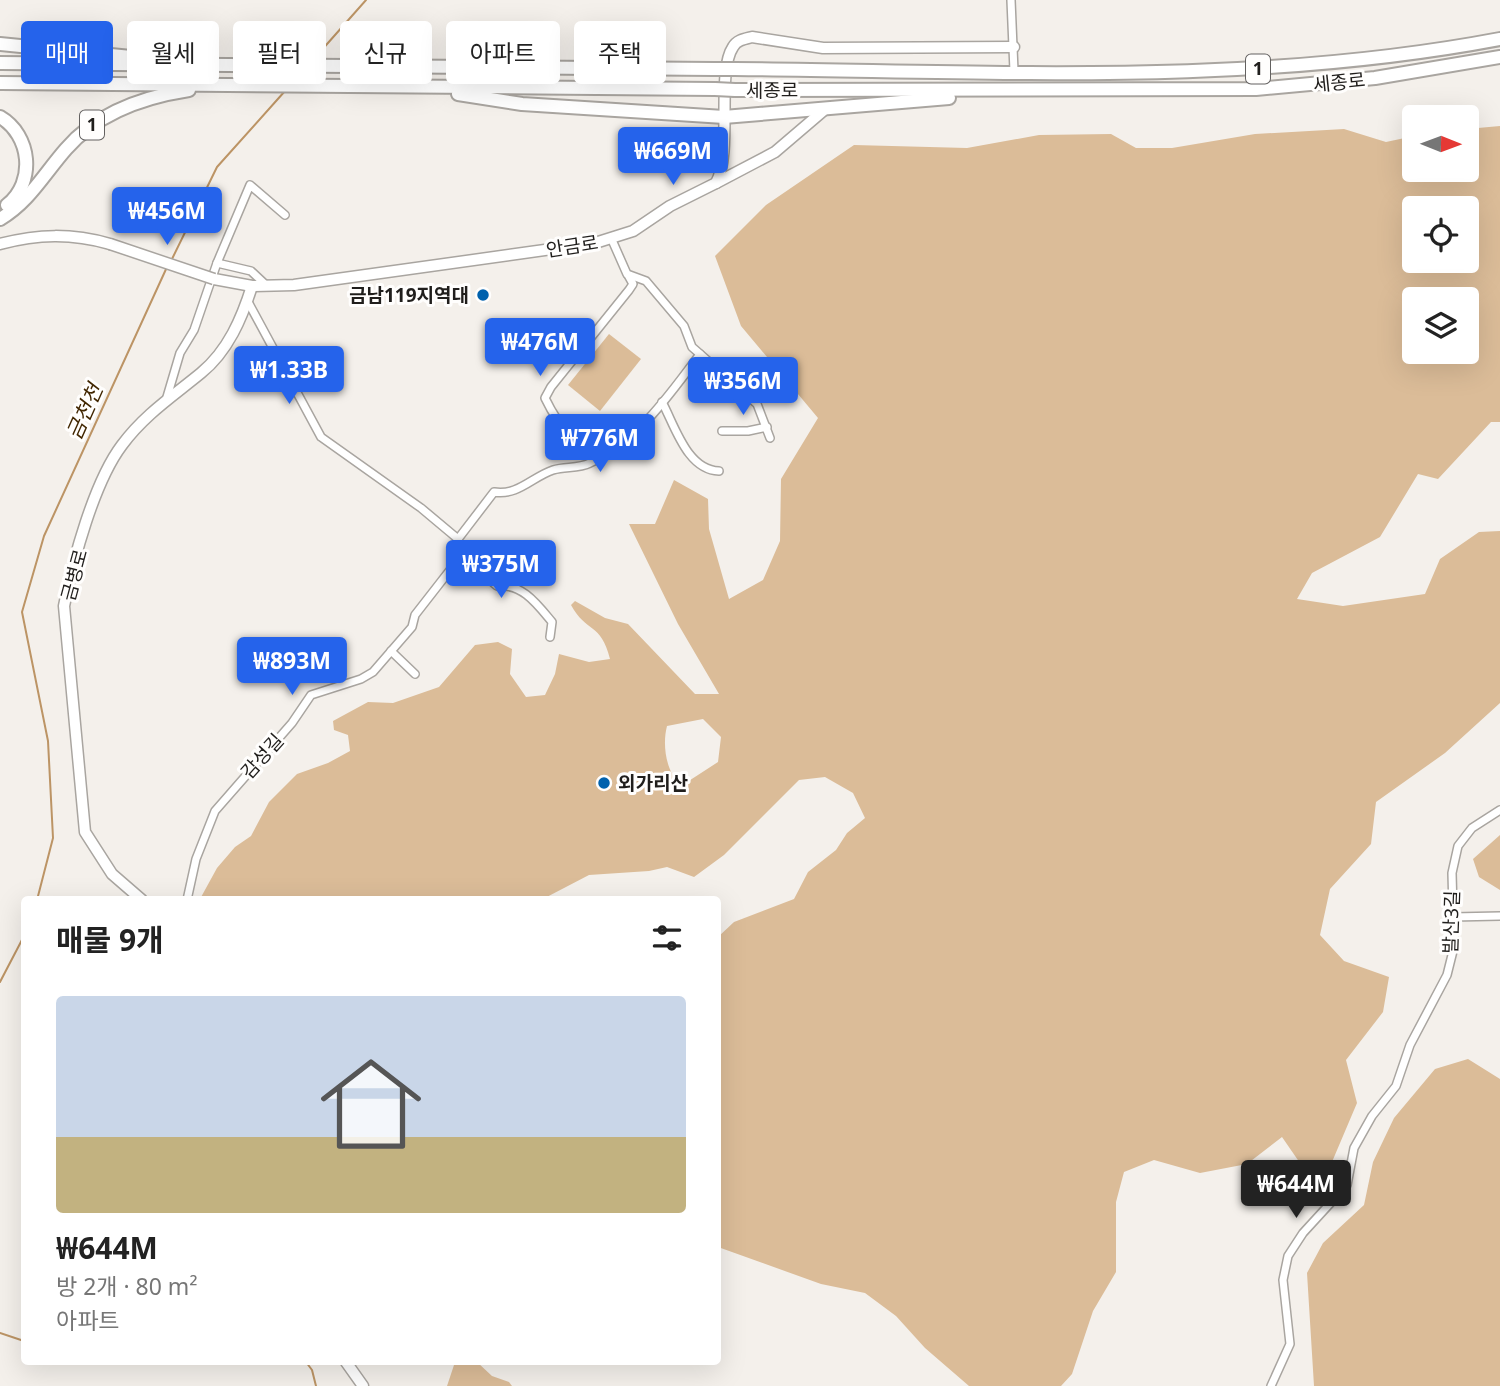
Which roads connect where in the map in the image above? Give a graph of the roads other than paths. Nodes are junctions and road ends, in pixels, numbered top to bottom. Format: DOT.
graph roads {
  1 [pos="1011,0"];
  2 [pos="1500,39"];
  3 [pos="0,44"];
  4 [pos="1014,47"];
  5 [pos="127,57"];
  6 [pos="1500,57"];
  7 [pos="0,63"];
  8 [pos="127,64"];
  9 [pos="219,64"];
  10 [pos="1014,71"];
  11 [pos="0,83"];
  12 [pos="217,86"];
  13 [pos="417,88"];
  14 [pos="1033,91"];
  15 [pos="823,111"];
  16 [pos="0,117"];
  17 [pos="724,117"];
  18 [pos="716,183"];
  19 [pos="0,211"];
  20 [pos="285,215"];
  21 [pos="0,219"];
  22 [pos="612,240"];
  23 [pos="0,244"];
  24 [pos="217,263"];
  25 [pos="627,274"];
  26 [pos="251,286"];
  27 [pos="267,286"];
  28 [pos="247,300"];
  29 [pos="700,354"];
  30 [pos="167,397"];
  31 [pos="662,402"];
  32 [pos="767,426"];
  33 [pos="722,431"];
  34 [pos="770,438"];
  35 [pos="601,457"];
  36 [pos="719,471"];
  37 [pos="457,539"];
  38 [pos="461,556"];
  39 [pos="550,637"];
  40 [pos="391,651"];
  41 [pos="415,674"];
  42 [pos="1500,810"];
  43 [pos="137,896"];
  44 [pos="188,896"];
  45 [pos="1500,916"];
  46 [pos="1453,917"];
  47 [pos="348,1365"];
  48 [pos="363,1386"];
  49 [pos="1271,1386"];
  1 -- 4 [label="street"];
  2 -- 10 [label="highway, 세종로 / 1"];
  3 -- 5 [label="highway, 1"];
  4 -- 10 [label="street"];
  4 -- 17 [label="street"];
  6 -- 14 [label="highway, 세종로 / 1"];
  7 -- 8 [label="highway, 세종로"];
  9 -- 10 [label="highway, 세종로 / 1, bridge"];
  11 -- 12 [label="highway, 세종로"];
  12 -- 13 [label="highway, 세종로 / 1"];
  12 -- 21 [label="highway, 1"];
  13 -- 14 [label="highway, 세종로 / 1, bridge"];
  13 -- 17 [label="highway"];
  14 -- 15 [label="highway"];
  15 -- 17 [label="highway"];
  15 -- 18 [label="street, 안금로"];
  16 -- 19 [label="highway"];
  17 -- 18 [label="street"];
  18 -- 22 [label="street, 안금로"];
  20 -- 24 [label="street"];
  22 -- 25 [label="street"];
  22 -- 27 [label="street, 안금로"];
  23 -- 26 [label="street, 안금로, bridge"];
  24 -- 27 [label="street"];
  24 -- 30 [label="street"];
  25 -- 29 [label="street"];
  25 -- 35 [label="street"];
  26 -- 27 [label="street, 안금로"];
  26 -- 28 [label="street, 금병로"];
  28 -- 30 [label="street, 금병로"];
  28 -- 37 [label="street"];
  29 -- 31 [label="street"];
  29 -- 32 [label="street"];
  30 -- 43 [label="street, 금병로"];
  31 -- 35 [label="street"];
  31 -- 36 [label="street"];
  32 -- 33 [label="street"];
  32 -- 34 [label="street"];
  35 -- 37 [label="street"];
  37 -- 38 [label="street"];
  38 -- 39 [label="street"];
  38 -- 40 [label="street, 감성길"];
  40 -- 41 [label="street"];
  40 -- 44 [label="street, 감성길"];
  42 -- 46 [label="street, 발산3길"];
  45 -- 46 [label="street"];
  46 -- 49 [label="street, 발산3길"];
  47 -- 48 [label="street"];
}
